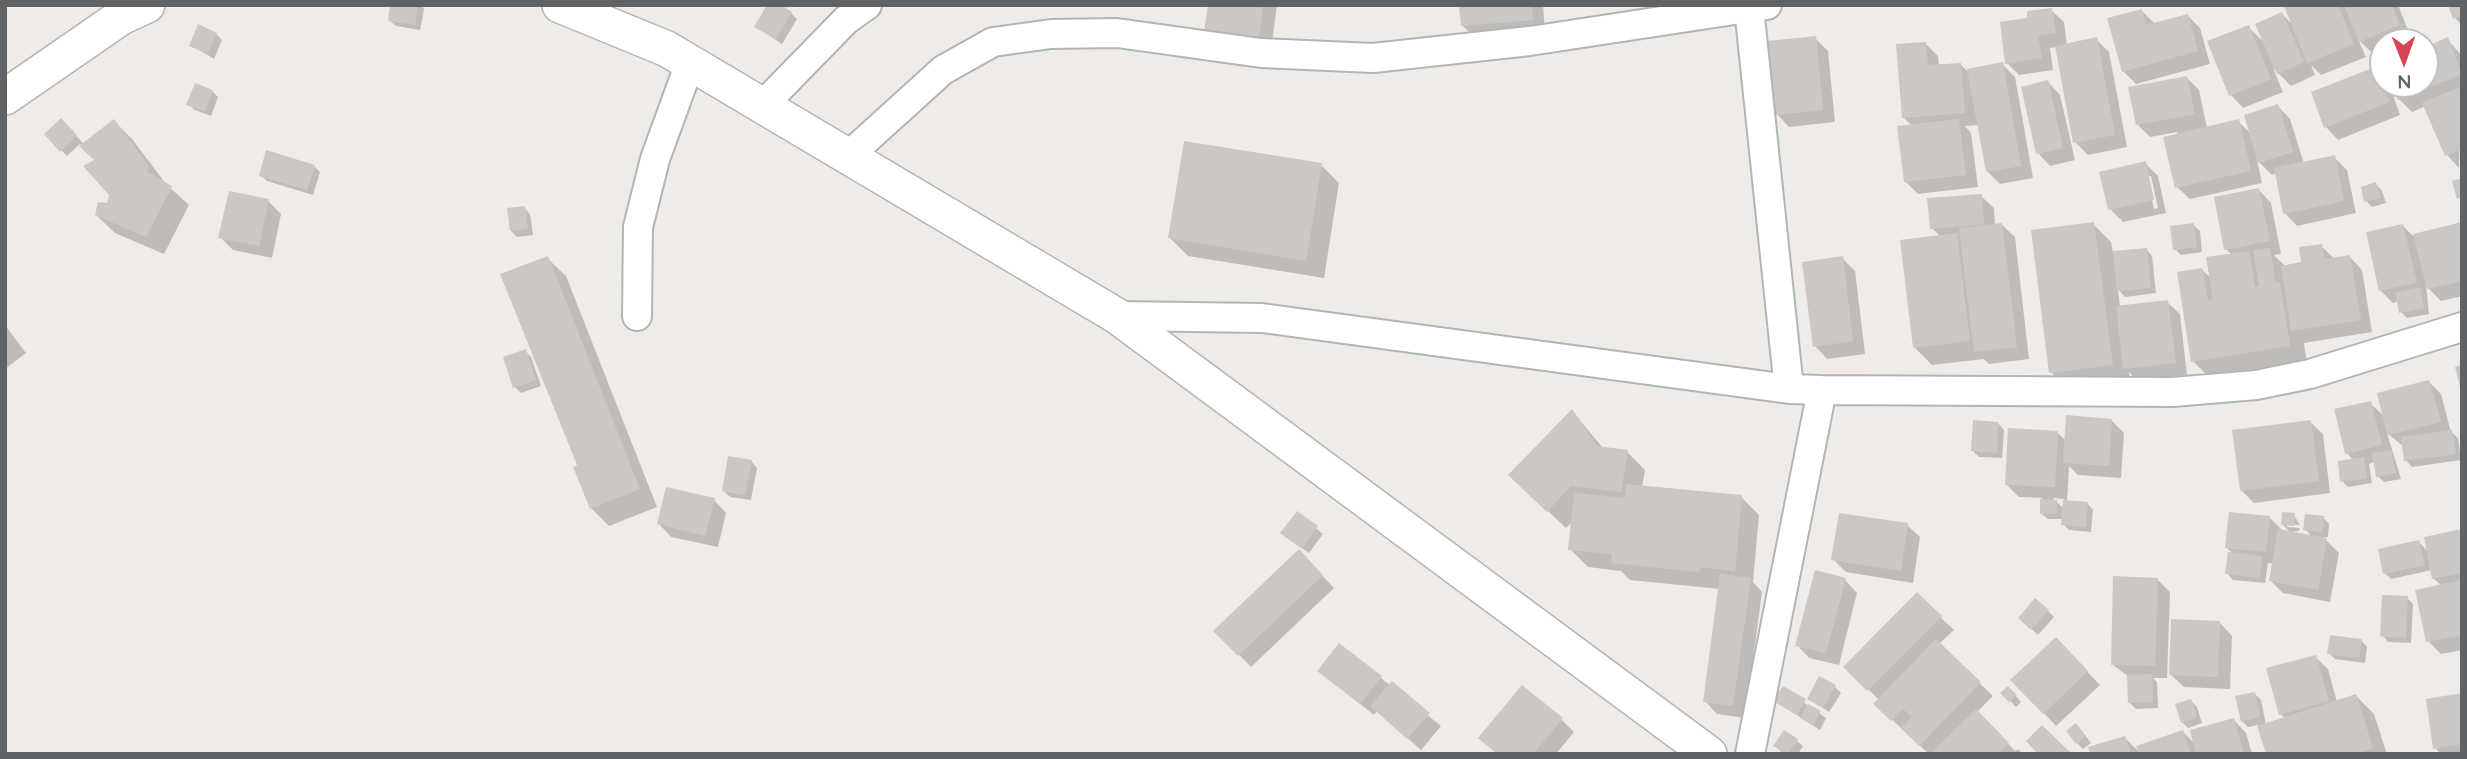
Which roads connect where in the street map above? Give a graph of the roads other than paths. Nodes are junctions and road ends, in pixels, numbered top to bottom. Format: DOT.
graph roads {
  1 [pos="147,5"];
  2 [pos="560,5"];
  3 [pos="867,5"];
  4 [pos="1758,7"];
  5 [pos="690,63"];
  6 [pos="5,97"];
  7 [pos="762,106"];
  8 [pos="847,157"];
  9 [pos="638,316"];
  10 [pos="1118,316"];
  11 [pos="2462,327"];
  12 [pos="1789,389"];
  13 [pos="1822,390"];
  14 [pos="1709,754"];
  15 [pos="1750,754"];
  1 -- 6 [label="street"];
  2 -- 5 [label="street"];
  3 -- 7 [label="street"];
  4 -- 8 [label="street"];
  4 -- 12 [label="street"];
  5 -- 7 [label="street"];
  5 -- 9 [label="street"];
  7 -- 8 [label="street"];
  8 -- 10 [label="street"];
  10 -- 12 [label="street"];
  10 -- 14 [label="street"];
  11 -- 13 [label="street"];
  12 -- 13 [label="street"];
  13 -- 15 [label="street"];
}
